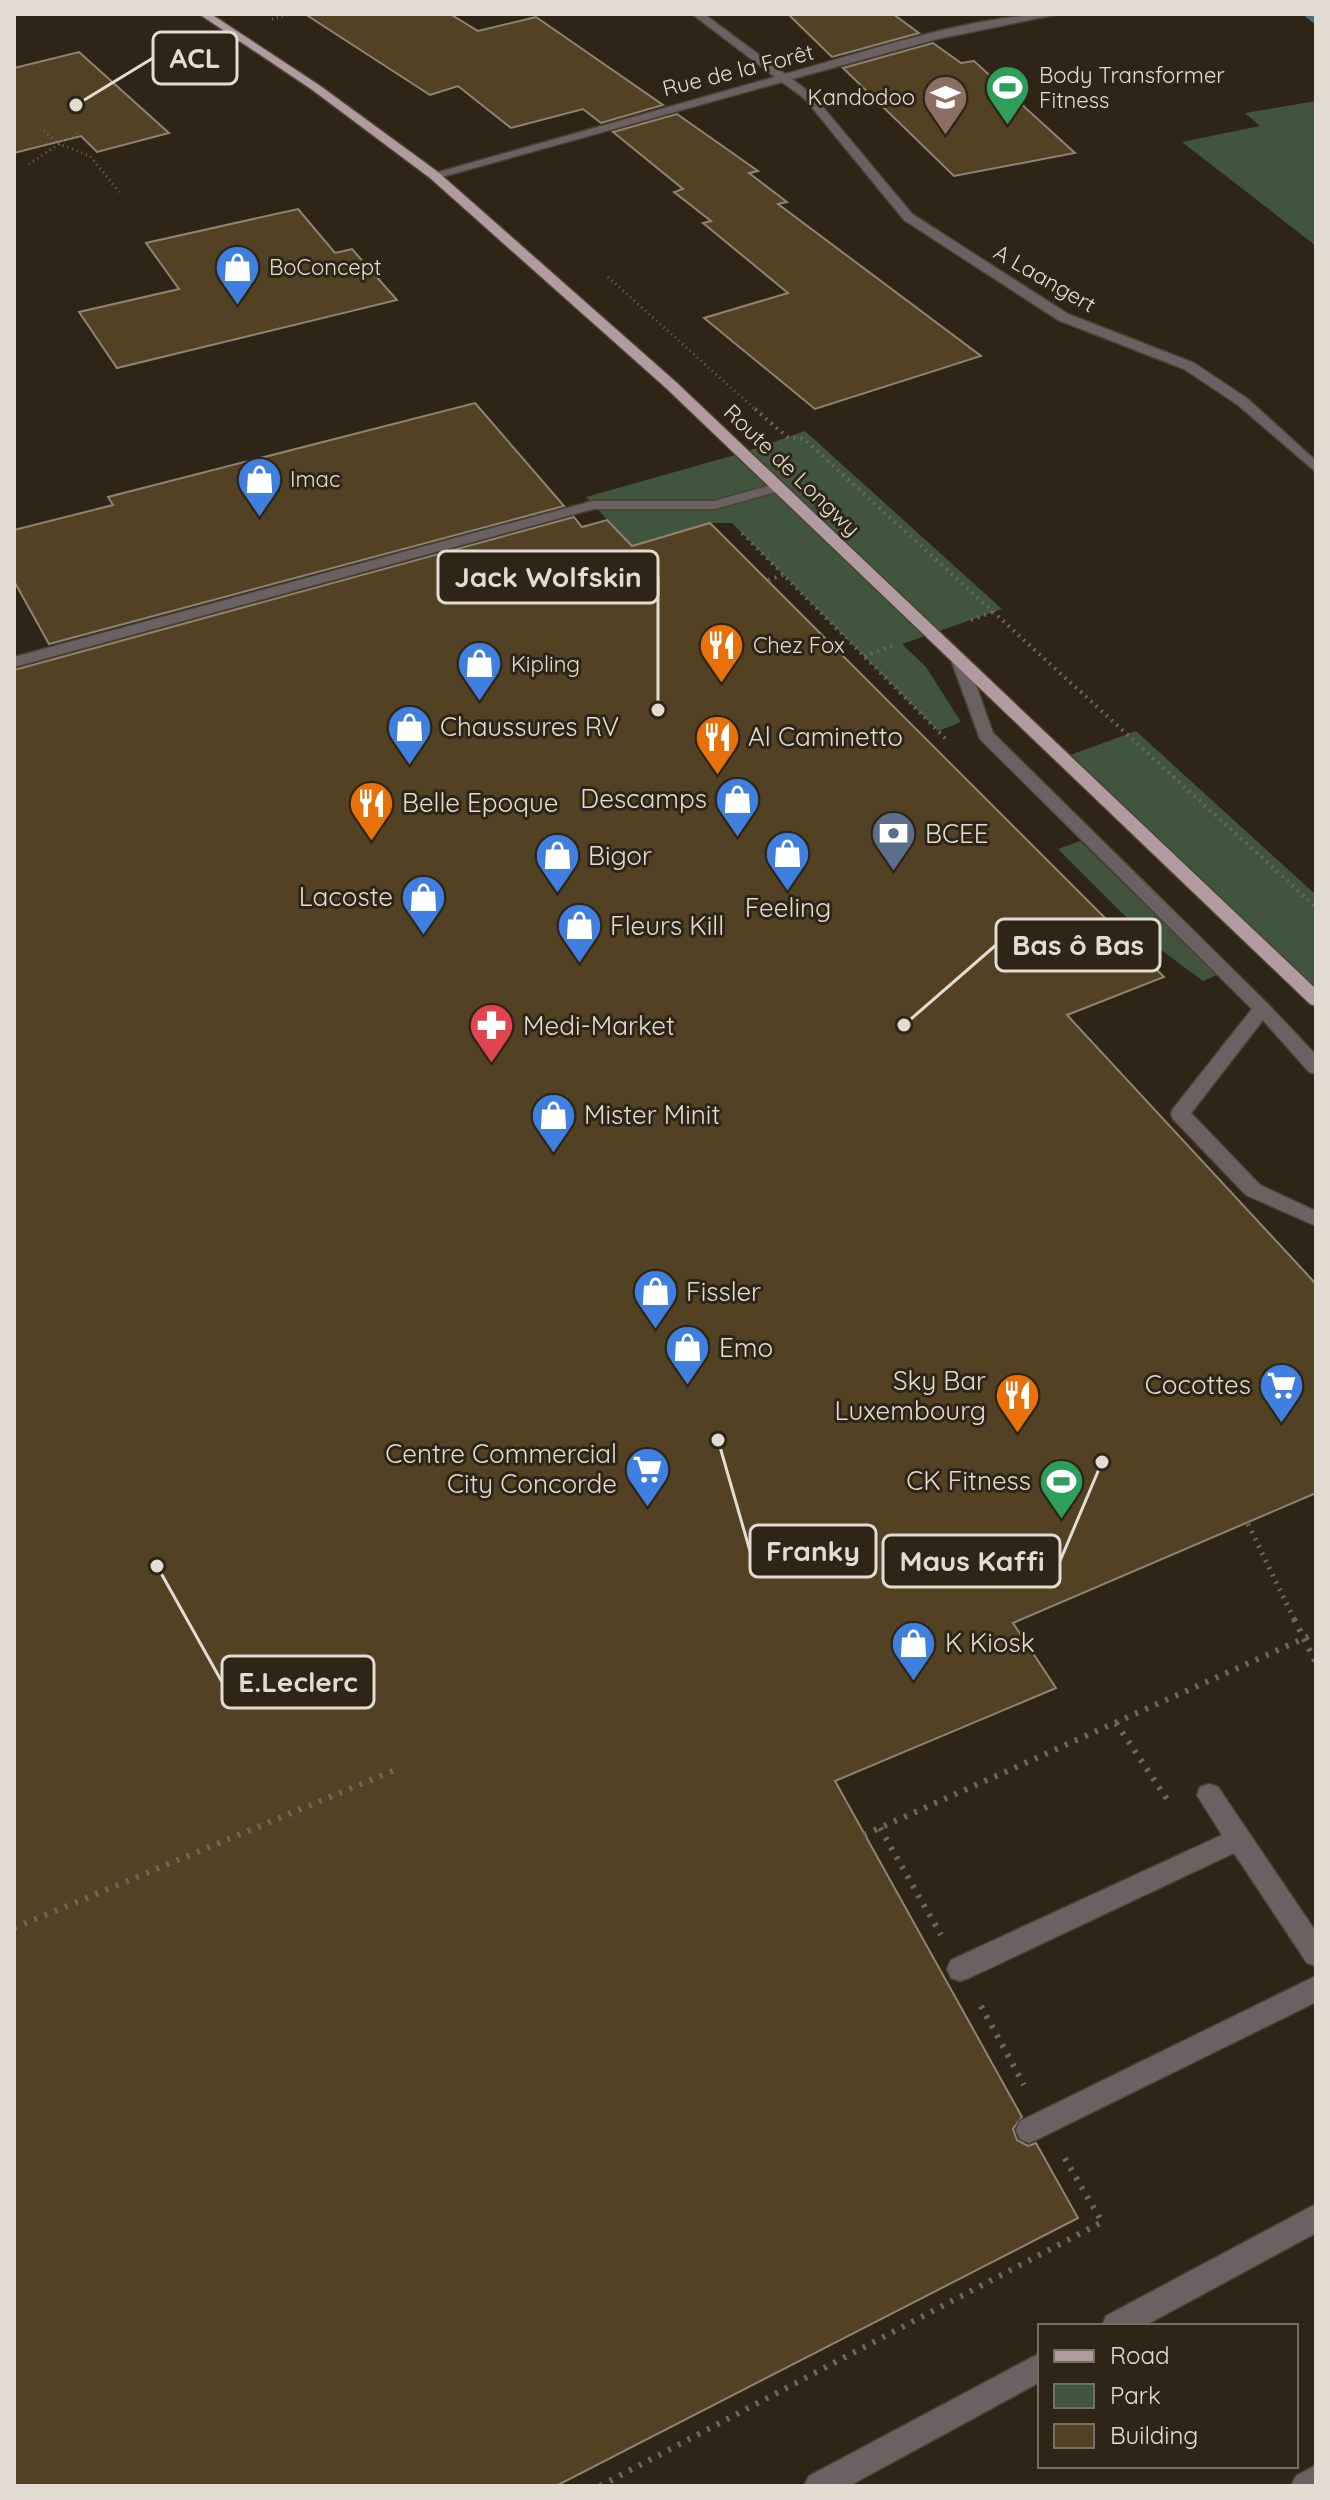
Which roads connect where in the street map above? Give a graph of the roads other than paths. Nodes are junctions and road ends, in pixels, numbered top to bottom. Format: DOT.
graph roads {
  1 [pos="204,14"];
  2 [pos="697,14"];
  3 [pos="1054,14"];
  4 [pos="787,79"];
  5 [pos="434,175"];
  6 [pos="1316,468"];
  7 [pos="778,487"];
  8 [pos="959,660"];
  9 [pos="14,662"];
  10 [pos="1316,1000"];
  11 [pos="1262,1008"];
  12 [pos="1316,1067"];
  13 [pos="1316,1219"];
  14 [pos="1209,1795"];
  15 [pos="1239,1839"];
  16 [pos="1316,1954"];
  17 [pos="960,1969"];
  18 [pos="1316,1989"];
  19 [pos="1037,2126"];
  20 [pos="1316,2218"];
  21 [pos="1120,2324"];
  22 [pos="1038,2368"];
  23 [pos="1316,2480"];
  24 [pos="819,2486"];
  25 [pos="1306,2486"];
  1 -- 5 [label="main road, Route de Longwy"];
  2 -- 4 [label="street, A Laangert"];
  3 -- 4 [label="street, Rue de la Forêt"];
  4 -- 5 [label="street, Rue de la Forêt"];
  4 -- 6 [label="street, A Laangert"];
  5 -- 7 [label="main road, Route de Longwy"];
  7 -- 8 [label="main road, Route de Longwy"];
  7 -- 9 [label="street"];
  8 -- 10 [label="main road, Route de Longwy"];
  8 -- 11 [label="street"];
  11 -- 12 [label="street"];
  11 -- 13 [label="street"];
  14 -- 15 [label="street"];
  15 -- 16 [label="street"];
  15 -- 17 [label="street"];
  18 -- 19 [label="street"];
  20 -- 21 [label="street"];
  22 -- 24 [label="street"];
  23 -- 25 [label="street"];
}
